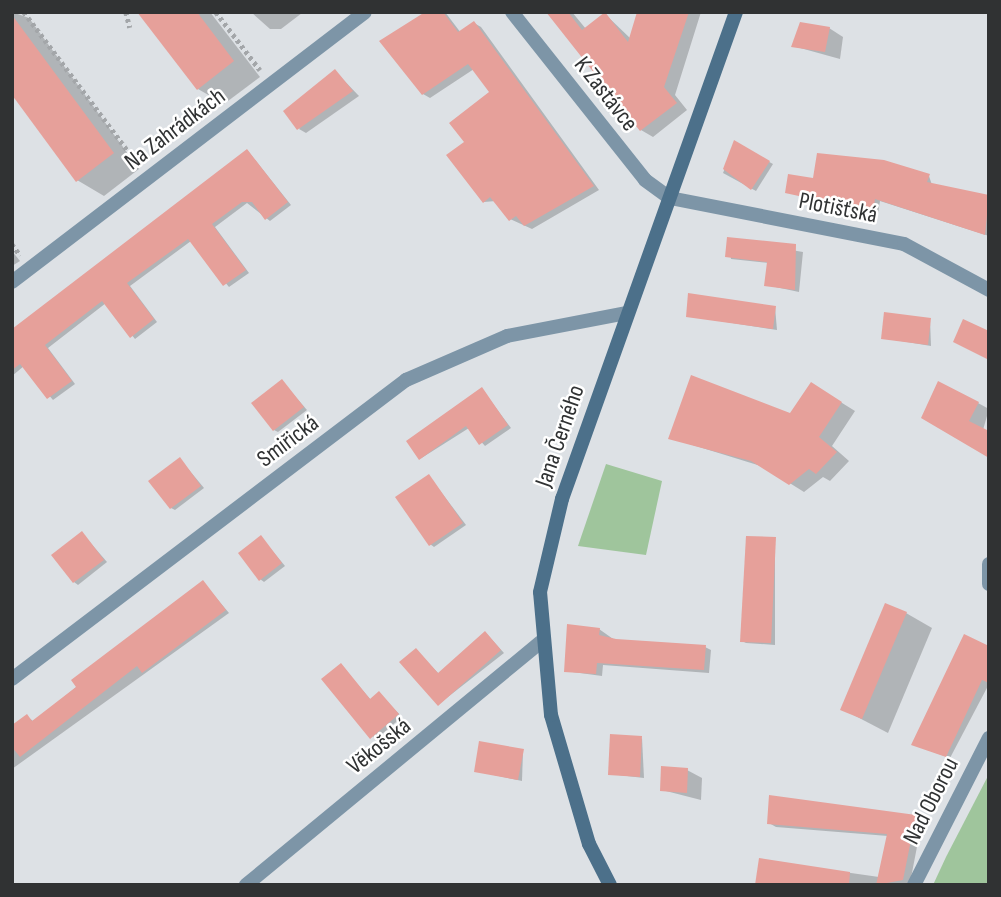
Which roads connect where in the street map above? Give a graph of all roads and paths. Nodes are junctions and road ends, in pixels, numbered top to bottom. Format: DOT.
graph roads {
  1 [pos="24,12"];
  2 [pos="126,12"];
  3 [pos="216,12"];
  4 [pos="365,12"];
  5 [pos="512,12"];
  6 [pos="736,12"];
  7 [pos="130,28"];
  8 [pos="264,76"];
  9 [pos="140,167"];
  10 [pos="670,198"];
  11 [pos="12,244"];
  12 [pos="21,255"];
  13 [pos="12,282"];
  14 [pos="989,290"];
  15 [pos="626,313"];
  16 [pos="989,564"];
  17 [pos="989,583"];
  18 [pos="541,642"];
  19 [pos="12,679"];
  20 [pos="989,738"];
  21 [pos="246,885"];
  22 [pos="610,885"];
  23 [pos="914,885"];
  1 -- 9 [label="path"];
  2 -- 7 [label="path"];
  3 -- 8 [label="path"];
  4 -- 13 [label="street, Na Zahrádkách"];
  5 -- 10 [label="street, K Zastávce"];
  6 -- 10 [label="street, Jana Černého"];
  10 -- 14 [label="street, Plotišťská"];
  10 -- 15 [label="street, Jana Černého"];
  11 -- 12 [label="path"];
  15 -- 18 [label="street, Jana Černého"];
  15 -- 19 [label="street, Smiřická"];
  16 -- 17 [label="street"];
  18 -- 21 [label="street, Věkošská"];
  18 -- 22 [label="street, Jana Černého"];
  20 -- 23 [label="street, Nad Oborou"];
}
